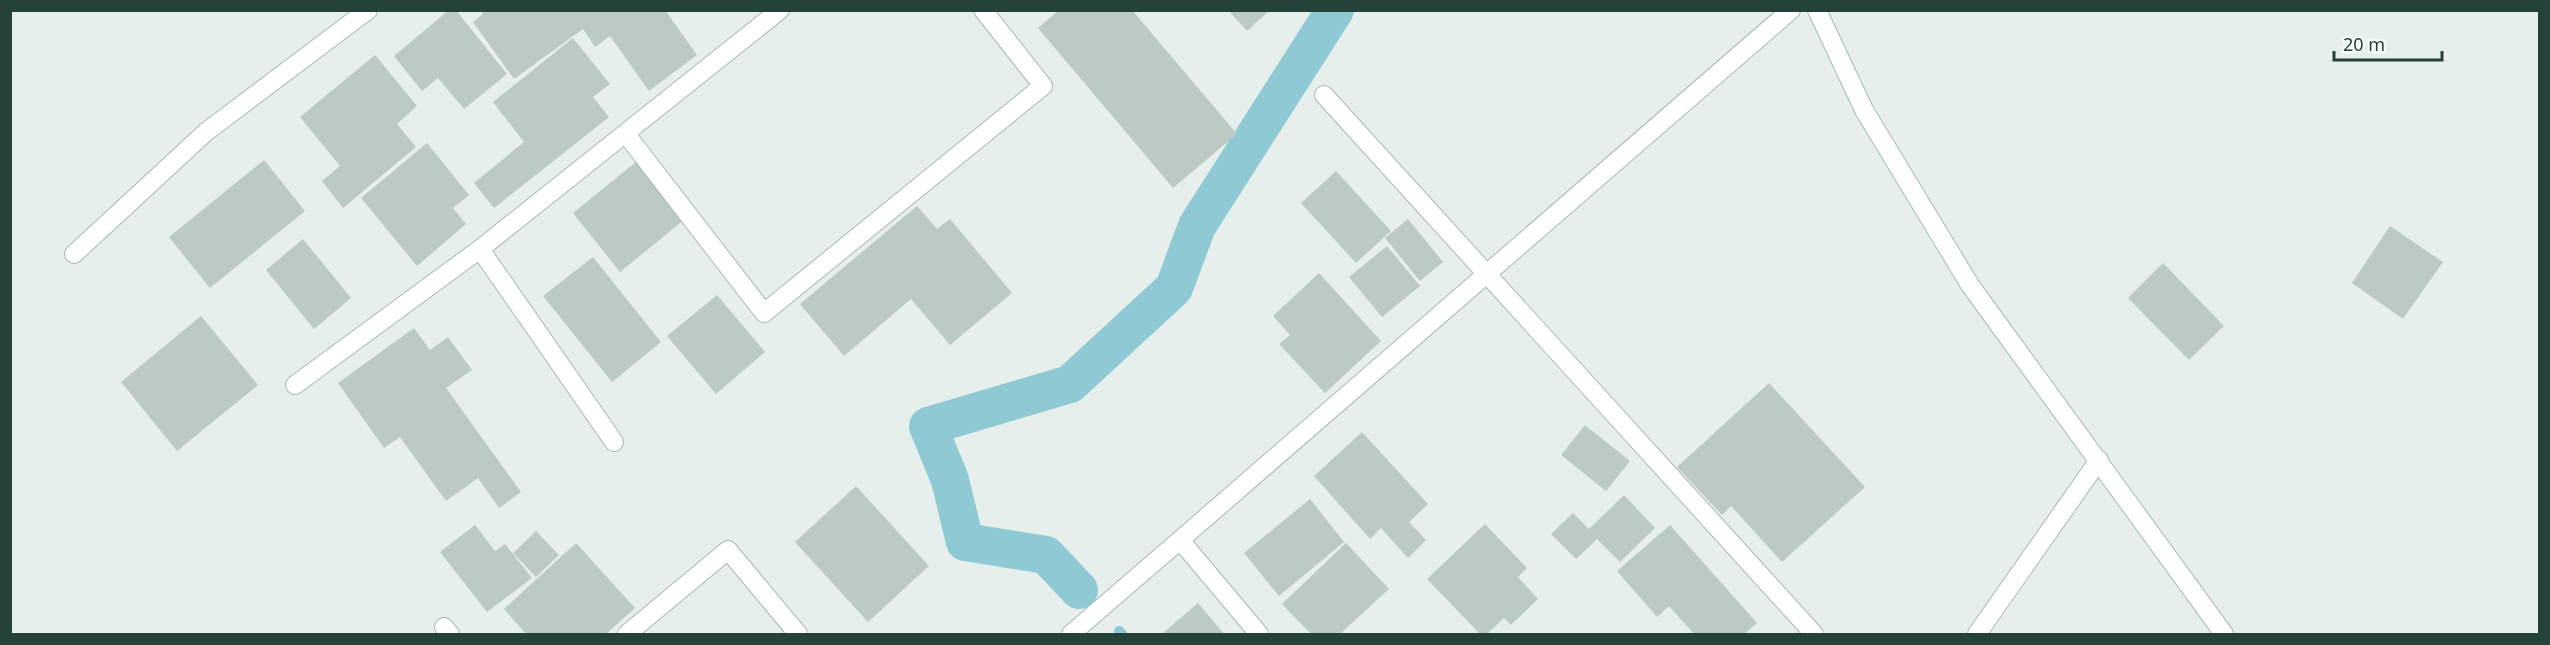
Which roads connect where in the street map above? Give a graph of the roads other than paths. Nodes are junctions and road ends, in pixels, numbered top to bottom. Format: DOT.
graph roads {
  1 [pos="368,10"];
  2 [pos="780,10"];
  3 [pos="983,10"];
  4 [pos="1791,10"];
  5 [pos="1817,10"];
  6 [pos="1324,95"];
  7 [pos="626,134"];
  8 [pos="480,249"];
  9 [pos="74,254"];
  10 [pos="1487,274"];
  11 [pos="296,385"];
  12 [pos="614,442"];
  13 [pos="2099,460"];
  14 [pos="1180,540"];
  15 [pos="627,634"];
  16 [pos="798,634"];
  17 [pos="1071,634"];
  18 [pos="1259,634"];
  19 [pos="1814,634"];
  20 [pos="1977,634"];
  21 [pos="2224,634"];
  1 -- 9 [label="street"];
  2 -- 7 [label="street"];
  3 -- 7 [label="street"];
  4 -- 10 [label="street"];
  5 -- 13 [label="street"];
  6 -- 10 [label="street"];
  7 -- 8 [label="street"];
  8 -- 11 [label="street"];
  8 -- 12 [label="street"];
  10 -- 14 [label="street"];
  10 -- 19 [label="street"];
  13 -- 20 [label="street"];
  13 -- 21 [label="street"];
  14 -- 17 [label="street"];
  14 -- 18 [label="street"];
  15 -- 16 [label="street"];
}
